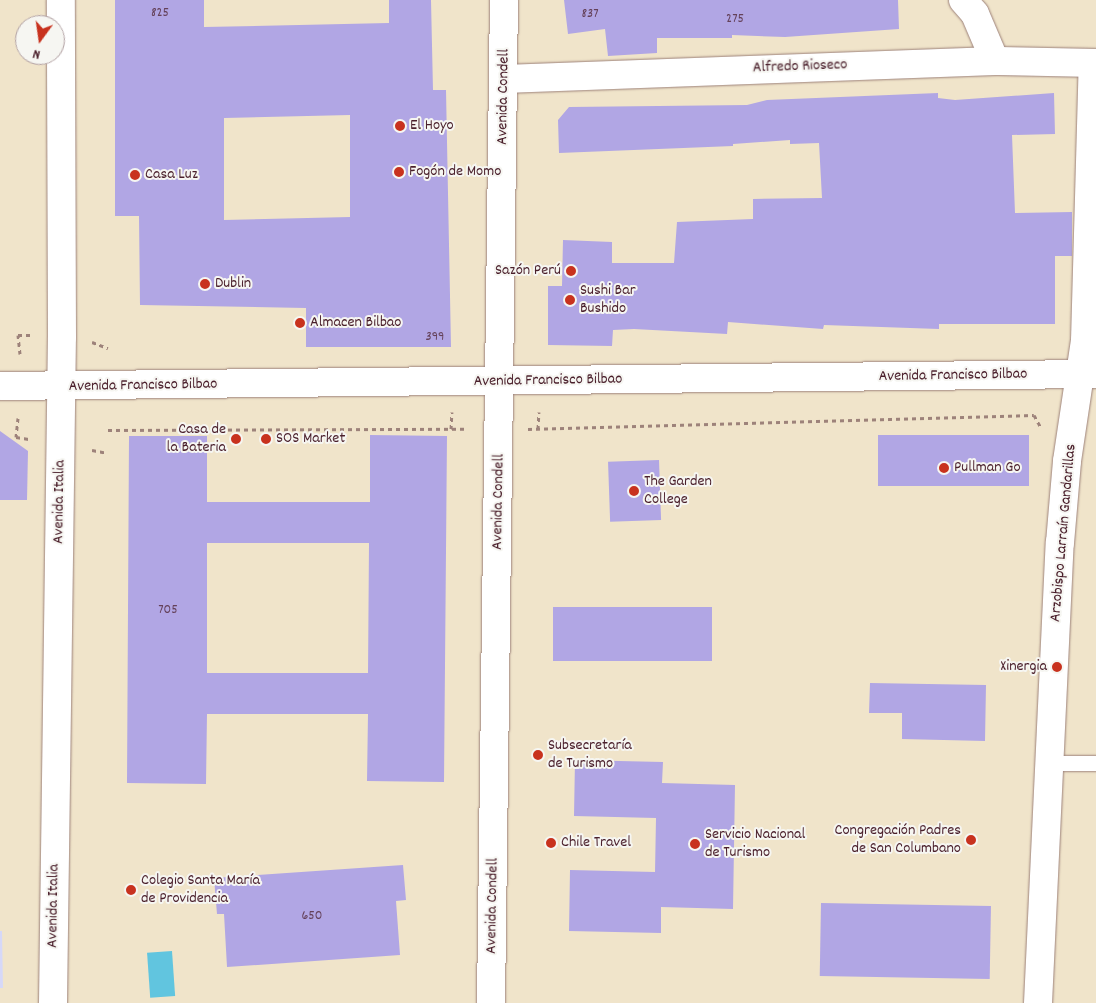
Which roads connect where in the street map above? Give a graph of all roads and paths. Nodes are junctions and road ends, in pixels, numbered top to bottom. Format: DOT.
graph roads {
  1 [pos="61,0"];
  2 [pos="504,0"];
  3 [pos="970,5"];
  4 [pos="995,60"];
  5 [pos="1094,63"];
  6 [pos="504,79"];
  7 [pos="18,335"];
  8 [pos="20,360"];
  9 [pos="1089,374"];
  10 [pos="501,381"];
  11 [pos="0,386"];
  12 [pos="61,387"];
  13 [pos="452,405"];
  14 [pos="540,408"];
  15 [pos="18,413"];
  16 [pos="477,428"];
  17 [pos="451,429"];
  18 [pos="524,429"];
  19 [pos="538,429"];
  20 [pos="108,430"];
  21 [pos="1044,433"];
  22 [pos="16,437"];
  23 [pos="86,449"];
  24 [pos="108,453"];
  25 [pos="1051,763"];
  26 [pos="1096,763"];
  27 [pos="53,1003"];
  28 [pos="491,1003"];
  29 [pos="1038,1003"];
  1 -- 12 [label="street, Avenida Italia"];
  2 -- 6 [label="street, Avenida Condell"];
  3 -- 4 [label="street"];
  4 -- 5 [label="street, Alfredo Rioseco"];
  4 -- 6 [label="street, Alfredo Rioseco"];
  5 -- 9 [label="street, Arzobispo Larraín Gandarillas"];
  6 -- 10 [label="street, Avenida Condell"];
  7 -- 8 [label="path"];
  9 -- 10 [label="street, Avenida Francisco Bilbao"];
  9 -- 25 [label="street, Arzobispo Larraín Gandarillas"];
  10 -- 12 [label="street, Avenida Francisco Bilbao"];
  10 -- 28 [label="street, Avenida Condell"];
  11 -- 12 [label="street, Avenida Francisco Bilbao"];
  12 -- 27 [label="street, Avenida Italia"];
  13 -- 17 [label="path"];
  14 -- 19 [label="path"];
  15 -- 22 [label="path"];
  16 -- 17 [label="path"];
  17 -- 20 [label="path"];
  18 -- 19 [label="path"];
  19 -- 21 [label="path"];
  23 -- 24 [label="path"];
  25 -- 26 [label="lane"];
  25 -- 29 [label="street, Arzobispo Larraín Gandarillas"];
}
